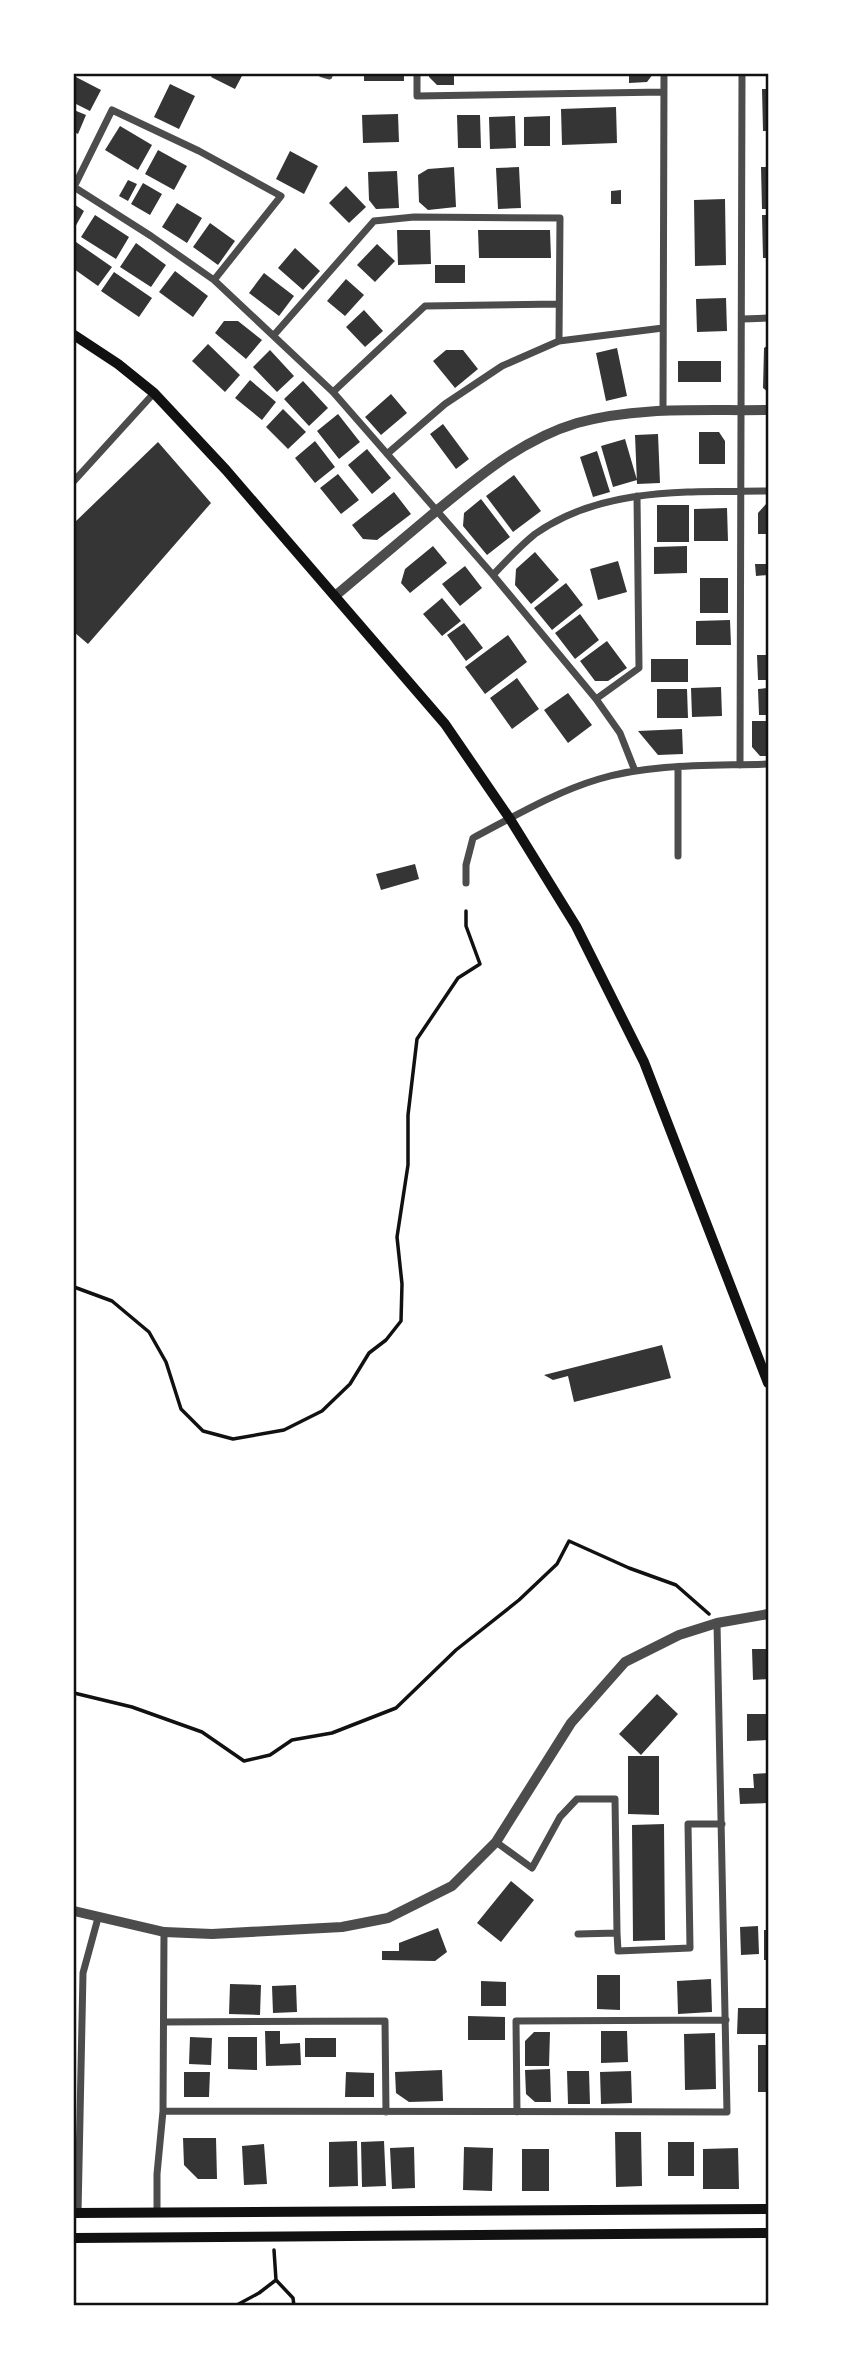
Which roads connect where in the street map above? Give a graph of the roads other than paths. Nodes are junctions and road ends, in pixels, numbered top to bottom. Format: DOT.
graph roads {
  1 [pos="322,74"];
  2 [pos="329,74"];
  3 [pos="417,74"];
  4 [pos="664,74"];
  5 [pos="742,74"];
  6 [pos="664,92"];
  7 [pos="74,187"];
  8 [pos="214,280"];
  9 [pos="559,304"];
  10 [pos="768,318"];
  11 [pos="743,319"];
  12 [pos="663,328"];
  13 [pos="74,335"];
  14 [pos="274,335"];
  15 [pos="559,341"];
  16 [pos="154,393"];
  17 [pos="333,393"];
  18 [pos="743,410"];
  19 [pos="768,410"];
  20 [pos="663,411"];
  21 [pos="387,454"];
  22 [pos="74,481"];
  23 [pos="742,491"];
  24 [pos="768,491"];
  25 [pos="637,496"];
  26 [pos="437,510"];
  27 [pos="493,575"];
  28 [pos="335,596"];
  29 [pos="596,699"];
  30 [pos="768,764"];
  31 [pos="740,765"];
  32 [pos="678,768"];
  33 [pos="635,771"];
  34 [pos="510,819"];
  35 [pos="678,856"];
  36 [pos="466,883"];
  37 [pos="768,1383"];
  38 [pos="768,1614"];
  39 [pos="717,1623"];
  40 [pos="722,1824"];
  41 [pos="496,1842"];
  42 [pos="74,1911"];
  43 [pos="98,1917"];
  44 [pos="164,1932"];
  45 [pos="617,1933"];
  46 [pos="578,1934"];
  47 [pos="726,2020"];
  48 [pos="165,2022"];
  49 [pos="163,2111"];
  50 [pos="386,2112"];
  51 [pos="517,2112"];
  52 [pos="77,2114"];
  53 [pos="768,2209"];
  54 [pos="157,2212"];
  55 [pos="76,2213"];
  56 [pos="768,2233"];
  57 [pos="74,2238"];
  1 -- 2 [label="street"];
  3 -- 6 [label="street"];
  4 -- 6 [label="street"];
  5 -- 11 [label="street"];
  6 -- 12 [label="street"];
  7 -- 8 [label="street"];
  7 -- 8 [label="street"];
  8 -- 14 [label="street"];
  9 -- 14 [label="street"];
  9 -- 15 [label="street"];
  9 -- 17 [label="street"];
  10 -- 11 [label="street"];
  11 -- 18 [label="street"];
  12 -- 15 [label="street"];
  12 -- 20 [label="street"];
  13 -- 16 [label="main road"];
  14 -- 17 [label="street"];
  15 -- 21 [label="street"];
  16 -- 22 [label="street"];
  16 -- 28 [label="main road"];
  17 -- 21 [label="street"];
  18 -- 19 [label="street"];
  18 -- 20 [label="street"];
  18 -- 23 [label="street"];
  20 -- 26 [label="street"];
  21 -- 26 [label="street"];
  23 -- 24 [label="street"];
  23 -- 25 [label="street"];
  23 -- 31 [label="street"];
  25 -- 27 [label="street"];
  25 -- 29 [label="street"];
  26 -- 27 [label="street"];
  26 -- 28 [label="street"];
  27 -- 29 [label="street"];
  28 -- 34 [label="main road"];
  29 -- 33 [label="street"];
  30 -- 31 [label="street"];
  31 -- 32 [label="street"];
  32 -- 33 [label="street"];
  32 -- 35 [label="street"];
  33 -- 34 [label="street"];
  34 -- 36 [label="street"];
  34 -- 37 [label="main road"];
  38 -- 39 [label="street"];
  39 -- 40 [label="street"];
  39 -- 41 [label="street"];
  40 -- 45 [label="street"];
  40 -- 47 [label="street"];
  41 -- 44 [label="street"];
  41 -- 45 [label="street"];
  42 -- 43 [label="street"];
  43 -- 44 [label="street"];
  43 -- 52 [label="street"];
  44 -- 48 [label="street"];
  45 -- 46 [label="street"];
  47 -- 51 [label="street"];
  47 -- 51 [label="street"];
  48 -- 49 [label="street"];
  48 -- 50 [label="street"];
  49 -- 50 [label="street"];
  49 -- 54 [label="street"];
  50 -- 51 [label="street"];
  52 -- 55 [label="street"];
  53 -- 54 [label="main road"];
  54 -- 55 [label="main road"];
  56 -- 57 [label="main road"];
}
